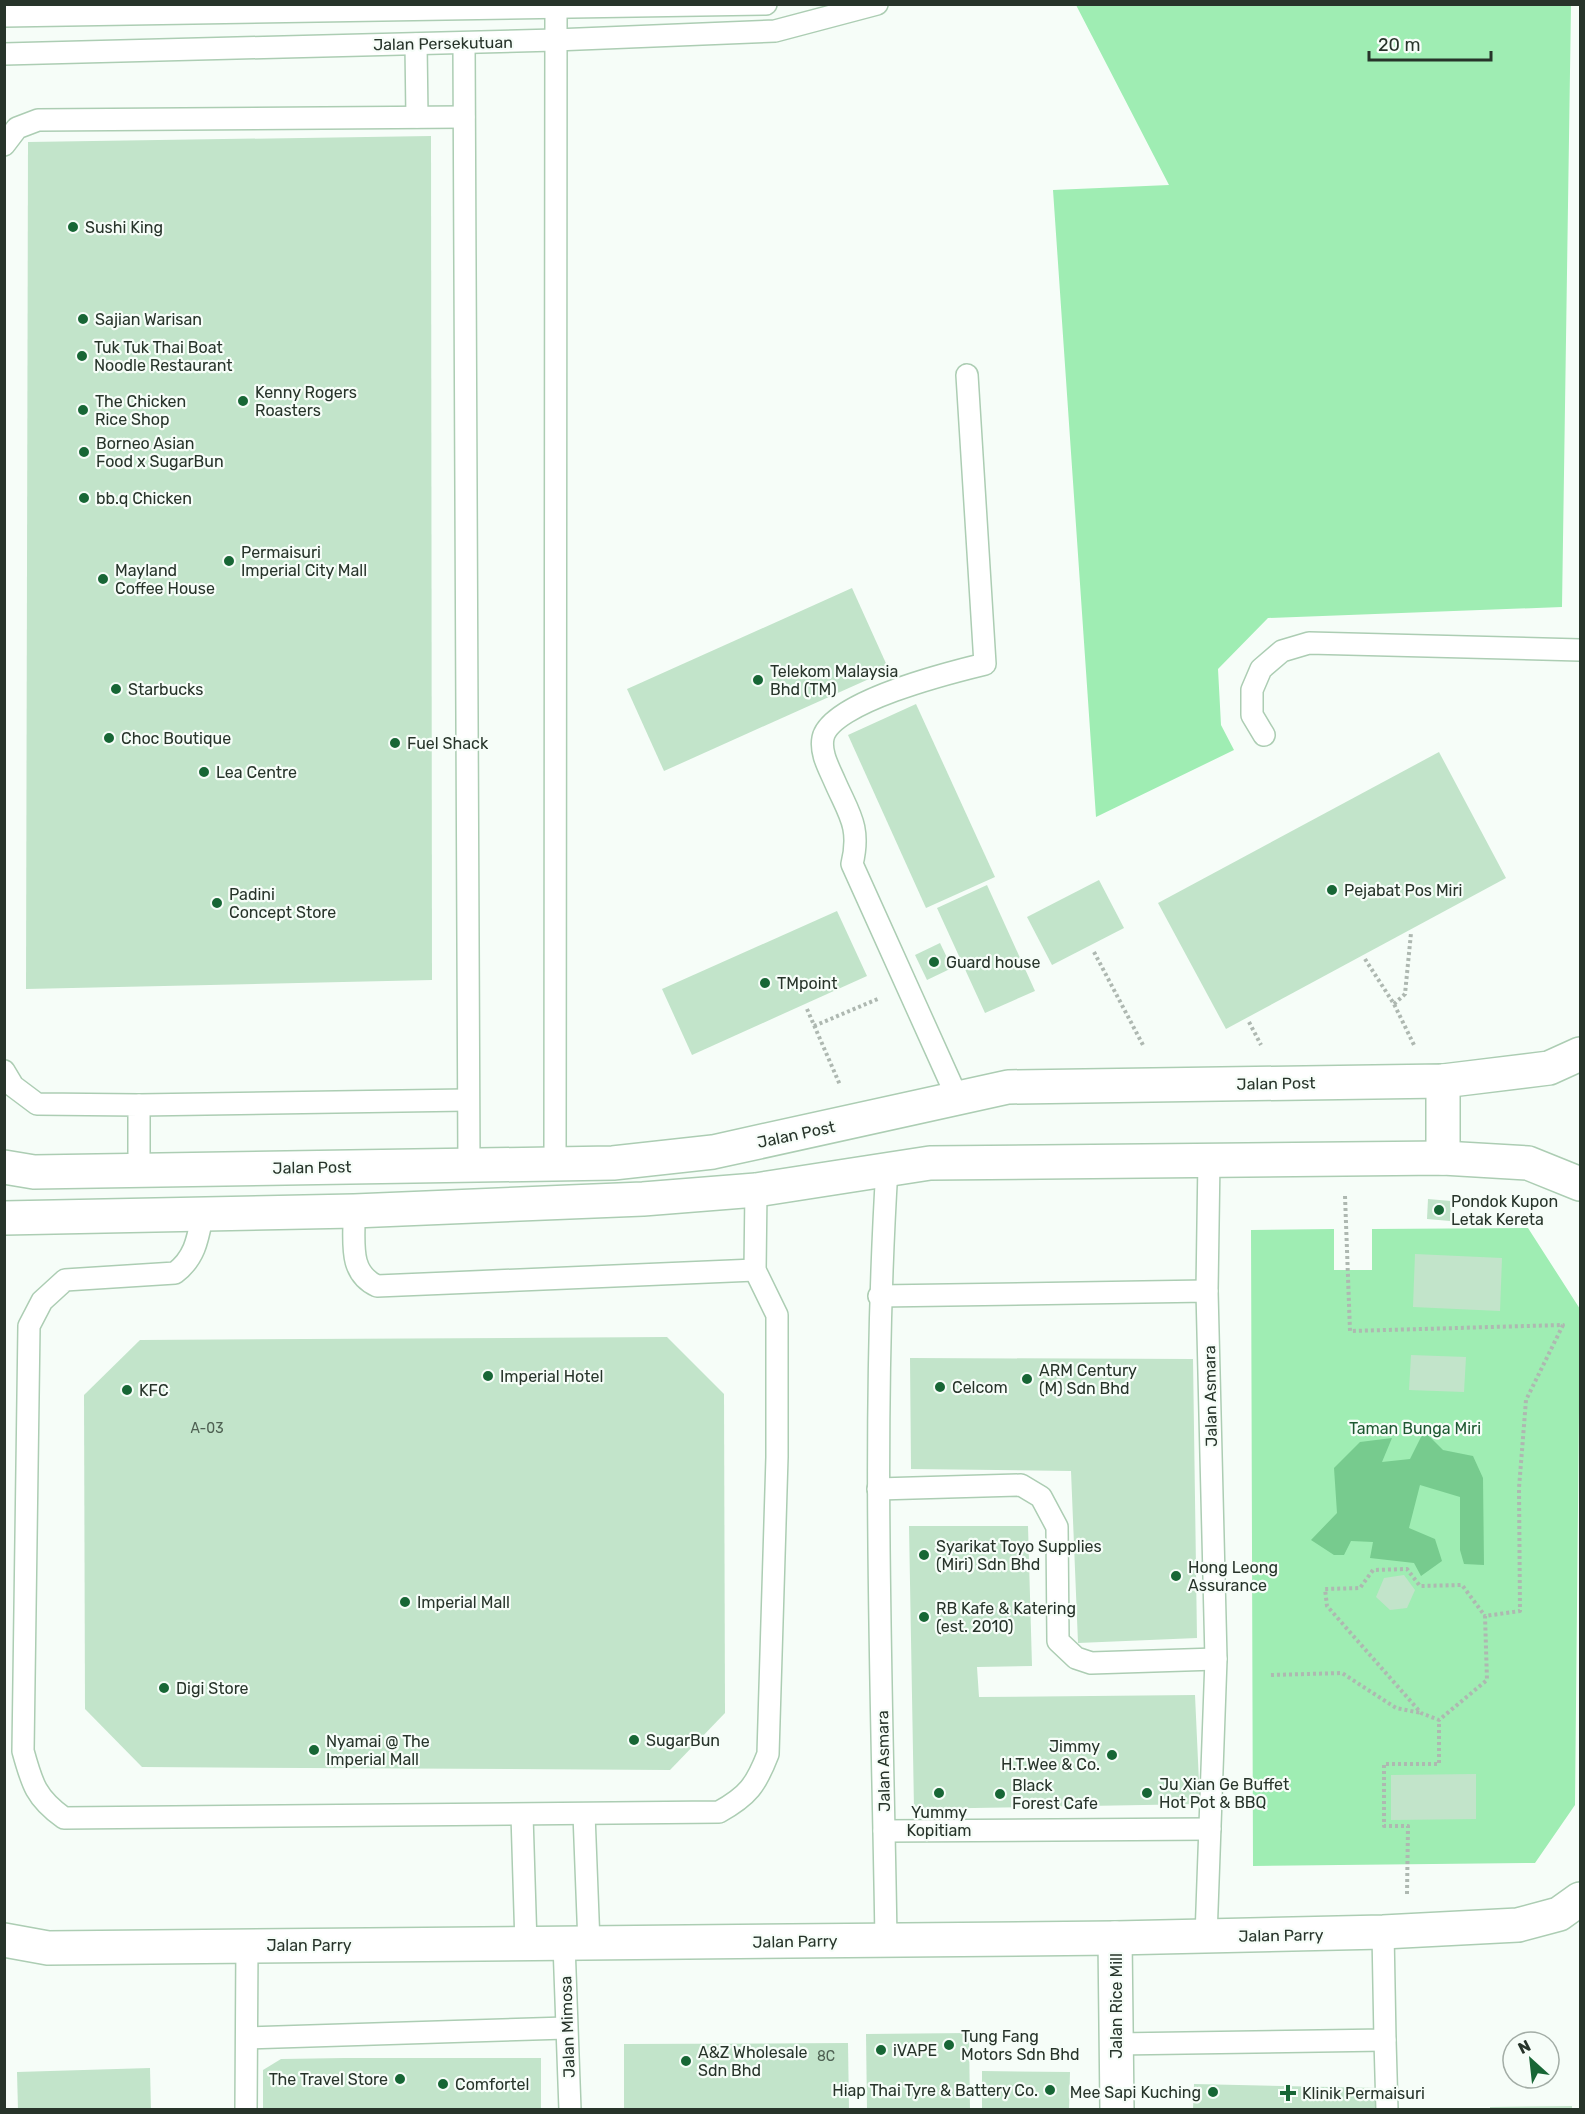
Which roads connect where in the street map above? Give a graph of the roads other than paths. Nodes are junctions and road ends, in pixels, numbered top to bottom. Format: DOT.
graph roads {
  1 [pos="766,4"];
  2 [pos="877,4"];
  3 [pos="556,6"];
  4 [pos="4,16"];
  5 [pos="555,40"];
  6 [pos="464,43"];
  7 [pos="416,44"];
  8 [pos="4,54"];
  9 [pos="417,117"];
  10 [pos="464,117"];
  11 [pos="4,145"];
  12 [pos="967,375"];
  13 [pos="1581,650"];
  14 [pos="1264,735"];
  15 [pos="1581,1054"];
  16 [pos="4,1071"];
  17 [pos="1437,1081"];
  18 [pos="957,1097"];
  19 [pos="467,1100"];
  20 [pos="139,1105"];
  21 [pos="1443,1158"];
  22 [pos="1209,1159"];
  23 [pos="555,1165"];
  24 [pos="469,1166"];
  25 [pos="4,1167"];
  26 [pos="887,1168"];
  27 [pos="139,1170"];
  28 [pos="1581,1184"];
  29 [pos="756,1190"];
  30 [pos="354,1211"];
  31 [pos="203,1212"];
  32 [pos="4,1218"];
  33 [pos="755,1270"];
  34 [pos="1207,1292"];
  35 [pos="879,1296"];
  36 [pos="878,1489"];
  37 [pos="1216,1659"];
  38 [pos="584,1814"];
  39 [pos="522,1815"];
  40 [pos="1210,1829"];
  41 [pos="884,1831"];
  42 [pos="1581,1899"];
  43 [pos="1395,1931"];
  44 [pos="1206,1937"];
  45 [pos="1115,1938"];
  46 [pos="886,1940"];
  47 [pos="4,1941"];
  48 [pos="576,1944"];
  49 [pos="248,1945"];
  50 [pos="526,1945"];
  51 [pos="566,2028"];
  52 [pos="247,2038"];
  53 [pos="1385,2040"];
  54 [pos="1116,2044"];
  55 [pos="246,2109"];
  56 [pos="570,2109"];
  57 [pos="1117,2109"];
  58 [pos="1387,2109"];
  1 -- 3 [label="lane, Jalan Persekutuan"];
  2 -- 5 [label="lane, Jalan Persekutuan"];
  3 -- 4 [label="lane, Jalan Persekutuan"];
  3 -- 5 [label="lane"];
  5 -- 6 [label="lane, Jalan Persekutuan"];
  5 -- 23 [label="lane"];
  6 -- 7 [label="lane, Jalan Persekutuan"];
  6 -- 10 [label="lane"];
  7 -- 8 [label="lane, Jalan Persekutuan"];
  7 -- 9 [label="lane"];
  9 -- 10 [label="lane"];
  9 -- 11 [label="lane"];
  10 -- 19 [label="lane"];
  12 -- 18 [label="lane"];
  13 -- 14 [label="lane"];
  15 -- 17 [label="street, Jalan Post"];
  16 -- 20 [label="lane"];
  17 -- 18 [label="street, Jalan Post"];
  17 -- 21 [label="street"];
  18 -- 23 [label="street, Jalan Post"];
  19 -- 20 [label="lane"];
  19 -- 24 [label="lane"];
  20 -- 27 [label="lane"];
  21 -- 22 [label="street"];
  21 -- 28 [label="street"];
  22 -- 26 [label="street"];
  22 -- 34 [label="lane, Jalan Asmara"];
  23 -- 24 [label="street, Jalan Post"];
  24 -- 27 [label="street, Jalan Post"];
  25 -- 27 [label="street, Jalan Post"];
  26 -- 29 [label="street"];
  26 -- 35 [label="lane, Jalan Asmara"];
  29 -- 30 [label="street"];
  29 -- 33 [label="lane"];
  30 -- 31 [label="street"];
  30 -- 33 [label="lane"];
  31 -- 32 [label="street"];
  31 -- 39 [label="lane"];
  33 -- 38 [label="lane"];
  34 -- 35 [label="lane"];
  34 -- 37 [label="lane, Jalan Asmara"];
  35 -- 36 [label="lane, Jalan Asmara"];
  36 -- 37 [label="lane"];
  36 -- 41 [label="lane, Jalan Asmara"];
  37 -- 40 [label="lane, Jalan Asmara"];
  38 -- 39 [label="lane"];
  38 -- 48 [label="lane, Jalan Mimosa"];
  39 -- 50 [label="lane"];
  40 -- 41 [label="lane, Jalan Asmara"];
  40 -- 44 [label="lane, Jalan Asmara"];
  41 -- 46 [label="lane, Jalan Asmara"];
  42 -- 43 [label="street, Jalan Parry"];
  43 -- 44 [label="street, Jalan Parry"];
  43 -- 53 [label="lane"];
  44 -- 45 [label="street, Jalan Parry"];
  45 -- 46 [label="street, Jalan Parry"];
  45 -- 54 [label="street, Jalan Rice Mill"];
  46 -- 48 [label="street, Jalan Parry"];
  47 -- 49 [label="street, Jalan Parry"];
  48 -- 50 [label="street, Jalan Parry"];
  48 -- 51 [label="lane, Jalan Mimosa"];
  49 -- 50 [label="street, Jalan Parry"];
  49 -- 52 [label="lane"];
  51 -- 52 [label="lane"];
  51 -- 56 [label="lane, Jalan Mimosa"];
  52 -- 55 [label="lane"];
  53 -- 54 [label="lane"];
  53 -- 58 [label="lane"];
  54 -- 57 [label="street, Jalan Rice Mill"];
}
